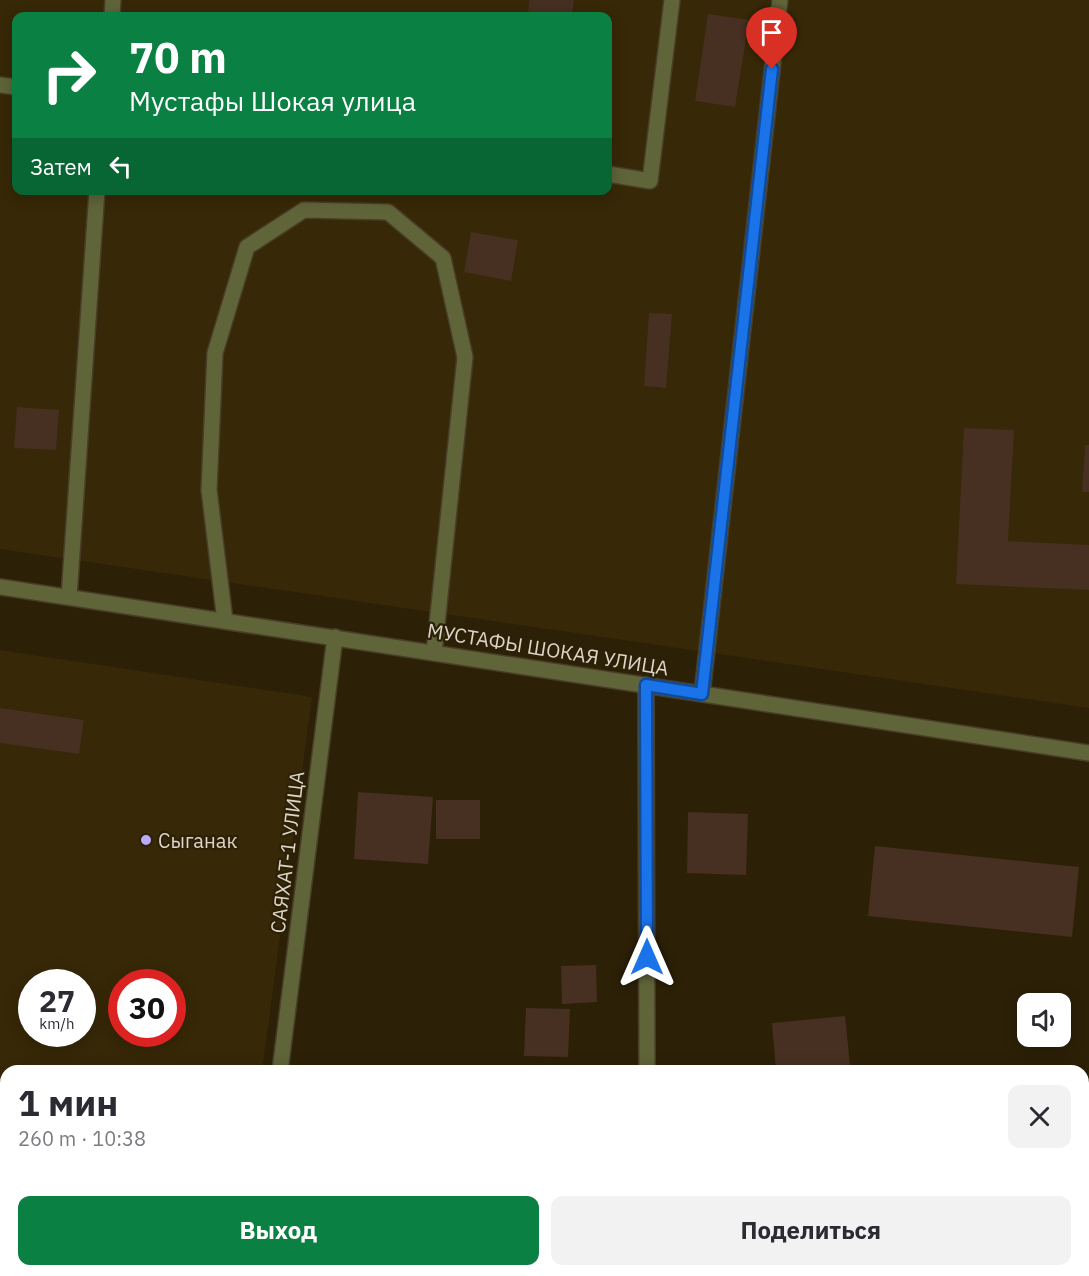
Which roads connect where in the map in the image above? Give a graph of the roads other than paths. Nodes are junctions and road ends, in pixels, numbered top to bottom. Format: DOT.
graph roads {
  1 [pos="672,0"];
  2 [pos="780,0"];
  3 [pos="612,175"];
  4 [pos="97,195"];
  5 [pos="0,587"];
  6 [pos="69,597"];
  7 [pos="225,621"];
  8 [pos="336,637"];
  9 [pos="435,653"];
  10 [pos="646,685"];
  11 [pos="702,694"];
  12 [pos="1089,753"];
  13 [pos="281,1065"];
  14 [pos="647,1065"];
  1 -- 3 [label="street"];
  2 -- 11 [label="street"];
  4 -- 6 [label="street"];
  5 -- 6 [label="street, МУСТАФЫ ШОКАЯ УЛИЦА"];
  6 -- 7 [label="street, МУСТАФЫ ШОКАЯ УЛИЦА"];
  7 -- 8 [label="street, МУСТАФЫ ШОКАЯ УЛИЦА"];
  7 -- 9 [label="street"];
  8 -- 9 [label="street, МУСТАФЫ ШОКАЯ УЛИЦА"];
  8 -- 13 [label="street, САЯХАТ-1 УЛИЦА"];
  9 -- 10 [label="street, МУСТАФЫ ШОКАЯ УЛИЦА"];
  10 -- 11 [label="street, МУСТАФЫ ШОКАЯ УЛИЦА"];
  10 -- 14 [label="street"];
  11 -- 12 [label="street, МУСТАФЫ ШОКАЯ УЛИЦА"];
}
